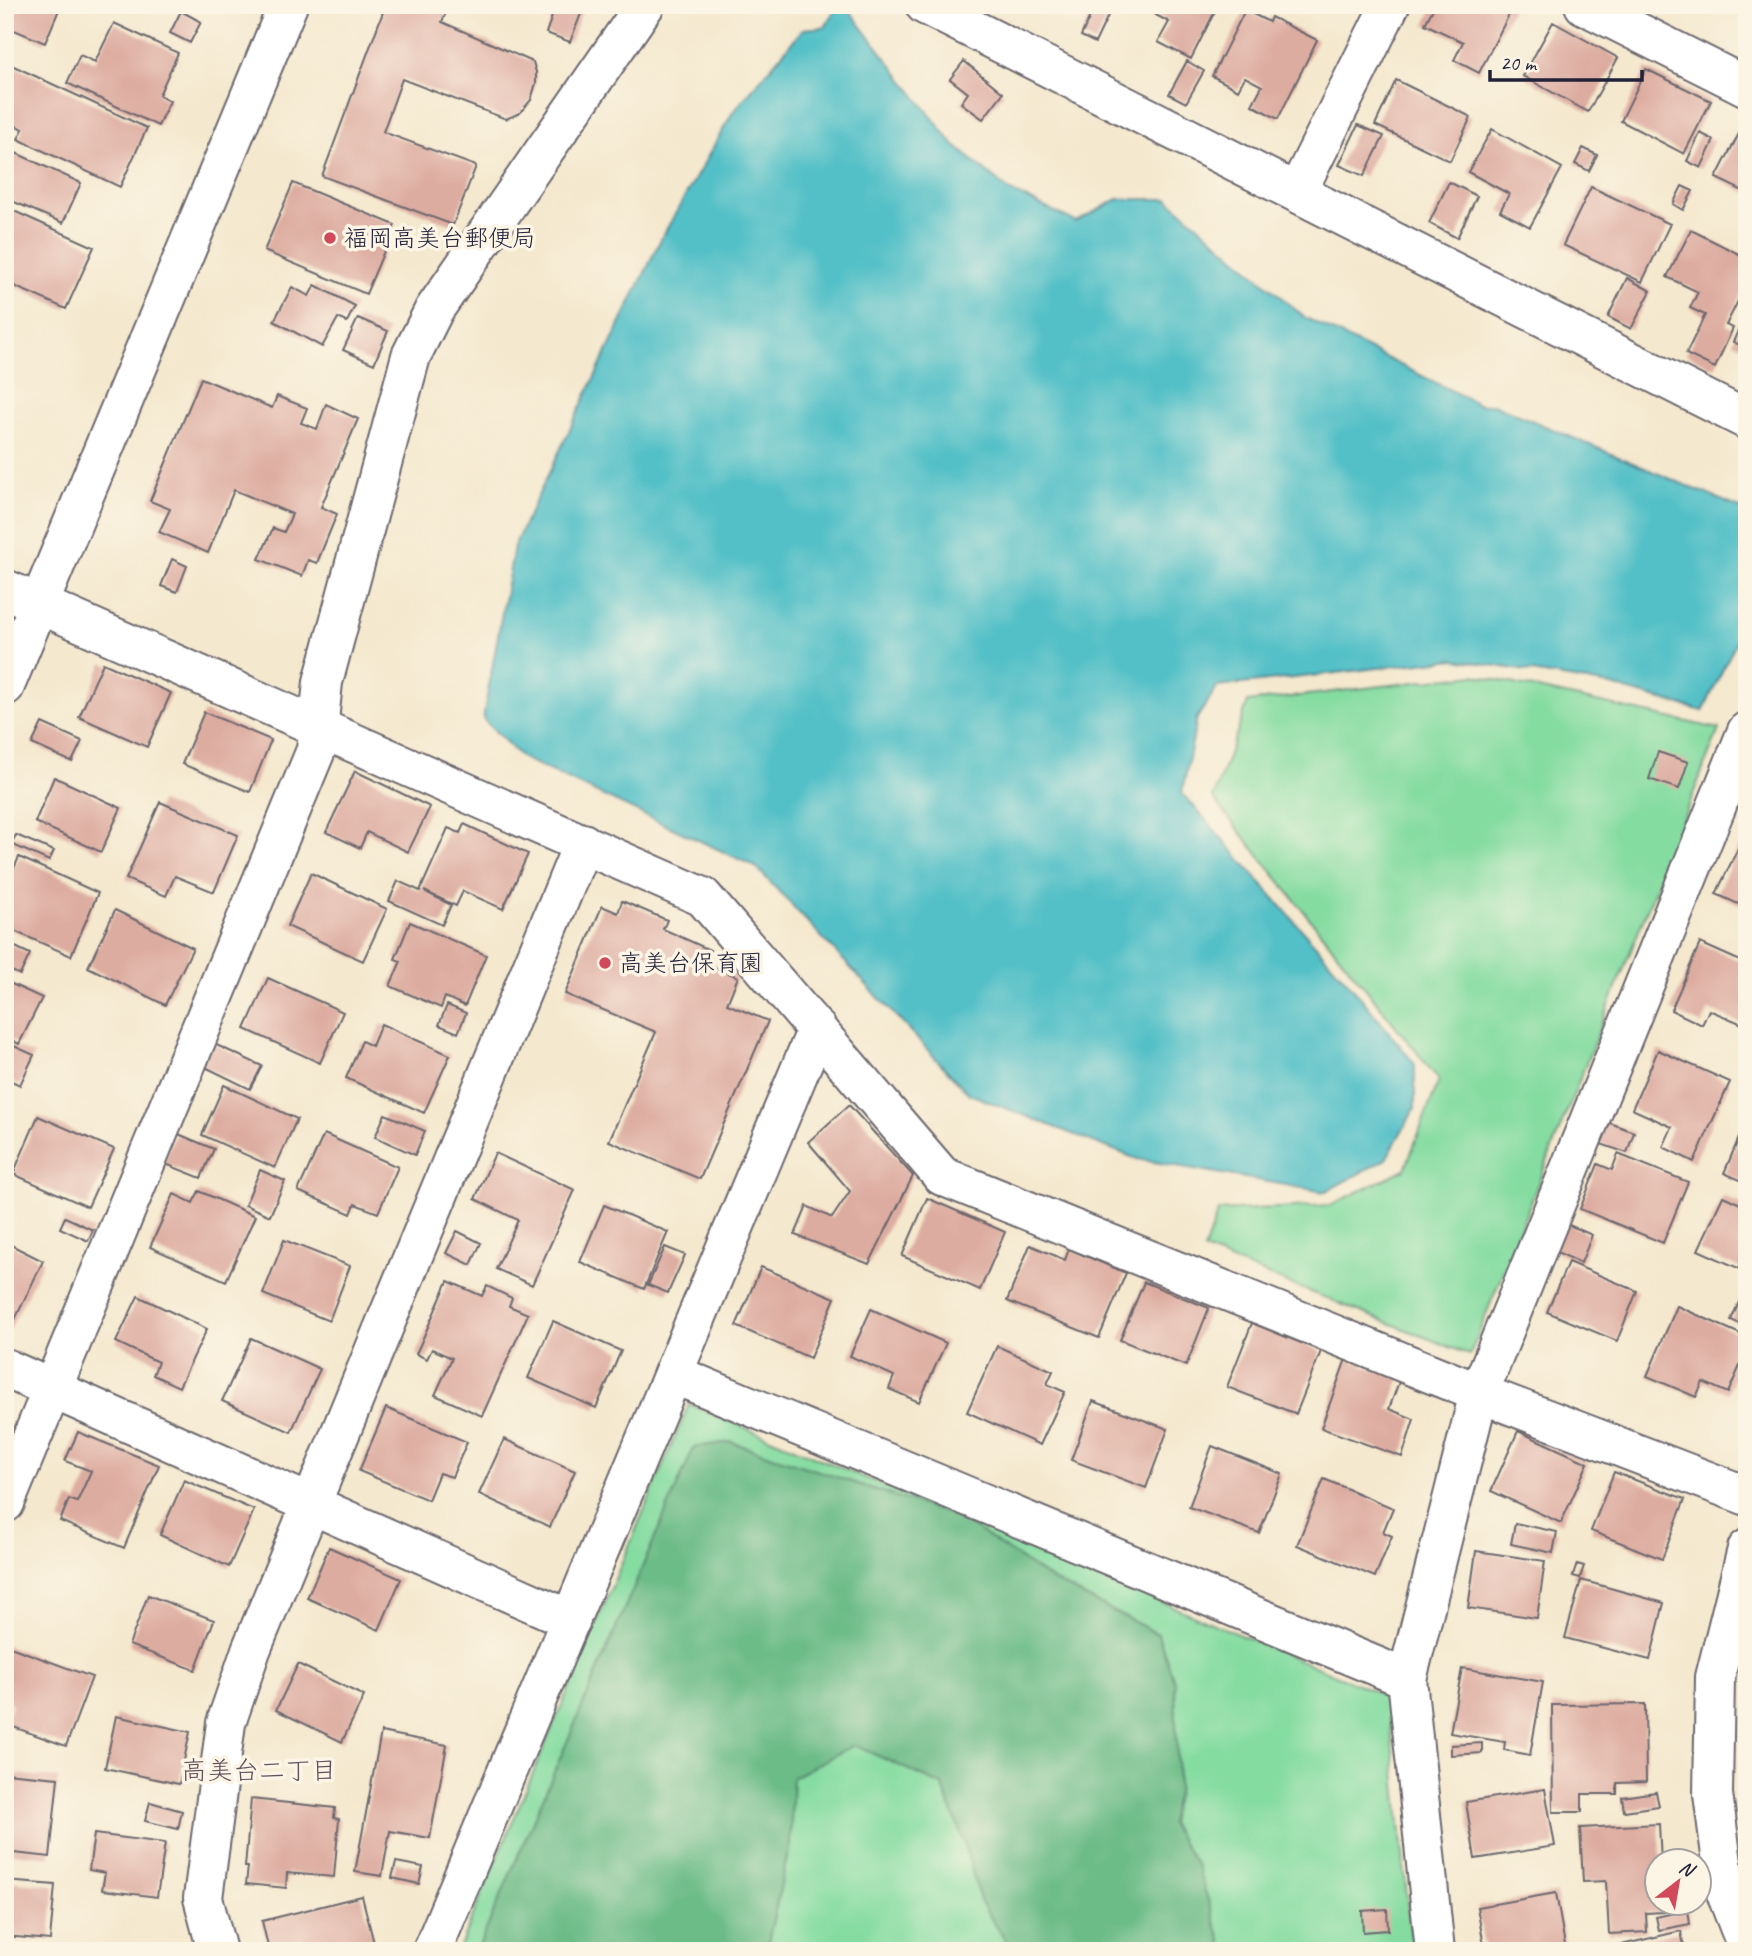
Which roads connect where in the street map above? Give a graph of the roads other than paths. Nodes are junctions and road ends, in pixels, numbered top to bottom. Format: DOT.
graph roads {
  1 [pos="288,5"];
  2 [pos="645,5"];
  3 [pos="925,5"];
  4 [pos="1390,5"];
  5 [pos="1584,5"];
  6 [pos="1747,87"];
  7 [pos="1297,191"];
  8 [pos="1747,420"];
  9 [pos="5,589"];
  10 [pos="40,602"];
  11 [pos="5,686"];
  12 [pos="318,726"];
  13 [pos="1747,731"];
  14 [pos="583,843"];
  15 [pos="817,1029"];
  16 [pos="5,1368"];
  17 [pos="673,1374"];
  18 [pos="52,1389"];
  19 [pos="1479,1393"];
  20 [pos="1747,1496"];
  21 [pos="5,1503"];
  22 [pos="311,1504"];
  23 [pos="1747,1549"];
  24 [pos="570,1620"];
  25 [pos="1407,1678"];
  26 [pos="1747,1947"];
  27 [pos="217,1951"];
  28 [pos="432,1951"];
  29 [pos="1435,1951"];
  1 -- 10 [label="street"];
  2 -- 12 [label="street"];
  3 -- 7 [label="street"];
  4 -- 7 [label="street"];
  5 -- 6 [label="street"];
  7 -- 8 [label="street"];
  9 -- 10 [label="street"];
  10 -- 11 [label="street"];
  10 -- 12 [label="street"];
  12 -- 14 [label="street"];
  12 -- 18 [label="street"];
  13 -- 19 [label="street"];
  14 -- 15 [label="street"];
  14 -- 22 [label="street"];
  15 -- 17 [label="street"];
  15 -- 19 [label="street"];
  16 -- 18 [label="street"];
  17 -- 24 [label="street"];
  17 -- 25 [label="street"];
  18 -- 21 [label="street"];
  18 -- 22 [label="street"];
  19 -- 20 [label="street"];
  19 -- 25 [label="street"];
  22 -- 24 [label="street"];
  22 -- 27 [label="street"];
  23 -- 26 [label="street"];
  24 -- 28 [label="street"];
  25 -- 29 [label="street"];
}
